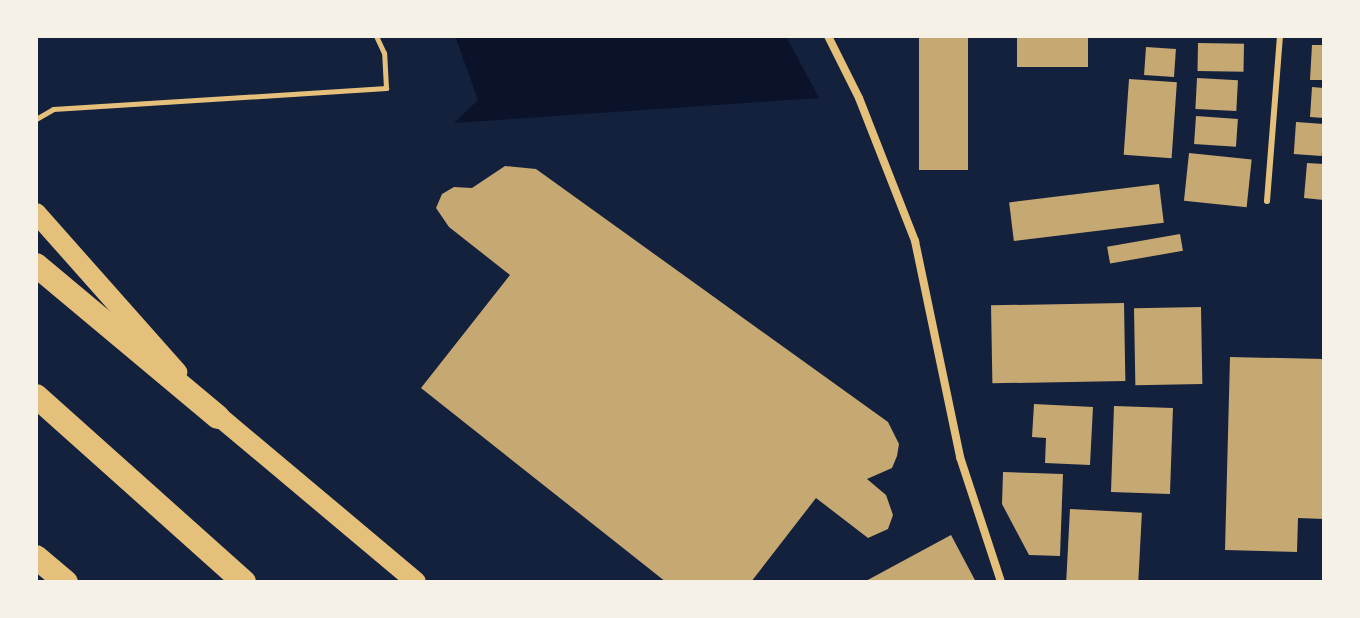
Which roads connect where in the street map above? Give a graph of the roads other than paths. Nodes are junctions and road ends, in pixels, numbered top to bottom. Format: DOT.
graph roads {
  1 [pos="828,36"];
  2 [pos="1280,36"];
  3 [pos="1267,201"];
  4 [pos="36,213"];
  5 [pos="36,265"];
  6 [pos="36,396"];
  7 [pos="218,417"];
  8 [pos="36,557"];
  9 [pos="66,582"];
  10 [pos="244,582"];
  11 [pos="416,582"];
  12 [pos="1001,582"];
  1 -- 12 [label="street"];
  2 -- 3 [label="lane"];
  4 -- 7 [label="main road"];
  5 -- 7 [label="highway"];
  6 -- 10 [label="highway"];
  7 -- 11 [label="main road"];
  8 -- 9 [label="highway"];
}
